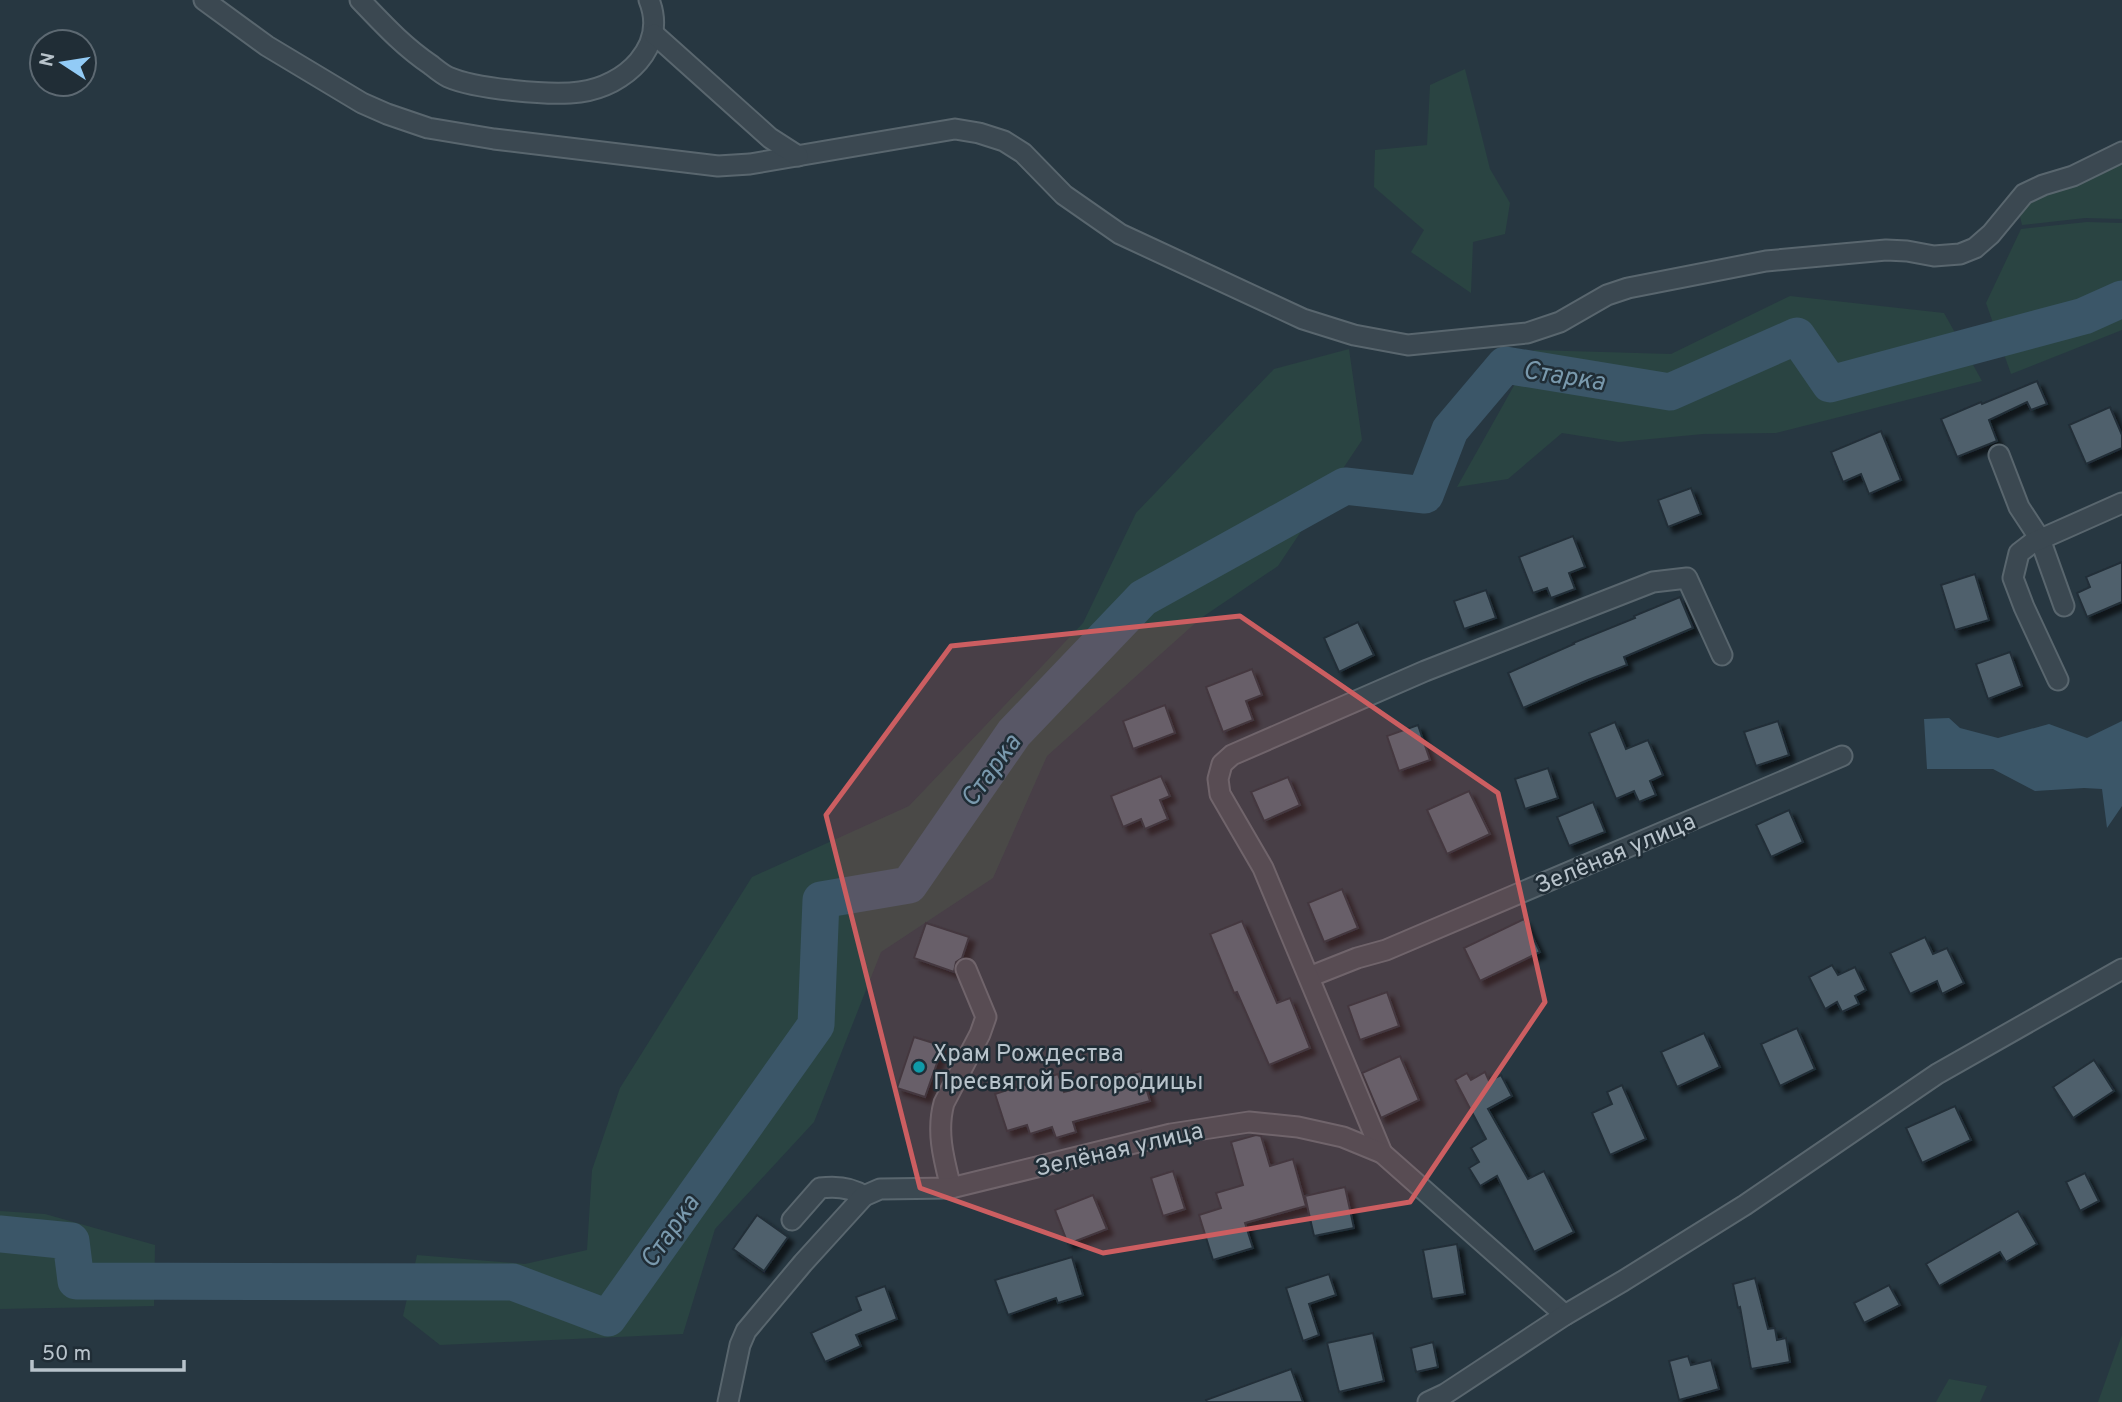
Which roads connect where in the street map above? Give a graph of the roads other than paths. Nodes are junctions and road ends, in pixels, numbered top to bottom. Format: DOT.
graph roads {
  1 [pos="204,0"];
  2 [pos="360,0"];
  3 [pos="649,0"];
  4 [pos="654,34"];
  5 [pos="2122,152"];
  6 [pos="798,156"];
  7 [pos="1998,455"];
  8 [pos="2122,503"];
  9 [pos="2040,539"];
  10 [pos="2064,606"];
  11 [pos="1722,655"];
  12 [pos="2058,680"];
  13 [pos="1842,756"];
  14 [pos="966,969"];
  15 [pos="2122,969"];
  16 [pos="1309,977"];
  17 [pos="1382,1153"];
  18 [pos="951,1188"];
  19 [pos="864,1196"];
  20 [pos="792,1220"];
  21 [pos="1564,1315"];
  22 [pos="728,1402"];
  23 [pos="1428,1402"];
  1 -- 6 [label="street"];
  2 -- 4 [label="street"];
  3 -- 4 [label="street"];
  4 -- 6 [label="street"];
  5 -- 6 [label="street"];
  7 -- 9 [label="street"];
  8 -- 9 [label="street"];
  9 -- 10 [label="street"];
  9 -- 12 [label="street"];
  11 -- 16 [label="street"];
  13 -- 16 [label="street, Зелёная улица"];
  14 -- 18 [label="street"];
  15 -- 21 [label="street"];
  16 -- 17 [label="street"];
  17 -- 18 [label="street, Зелёная улица"];
  17 -- 21 [label="street, Зелёная улица"];
  18 -- 19 [label="street, Зелёная улица"];
  19 -- 20 [label="street"];
  19 -- 22 [label="street"];
  21 -- 23 [label="street"];
}
